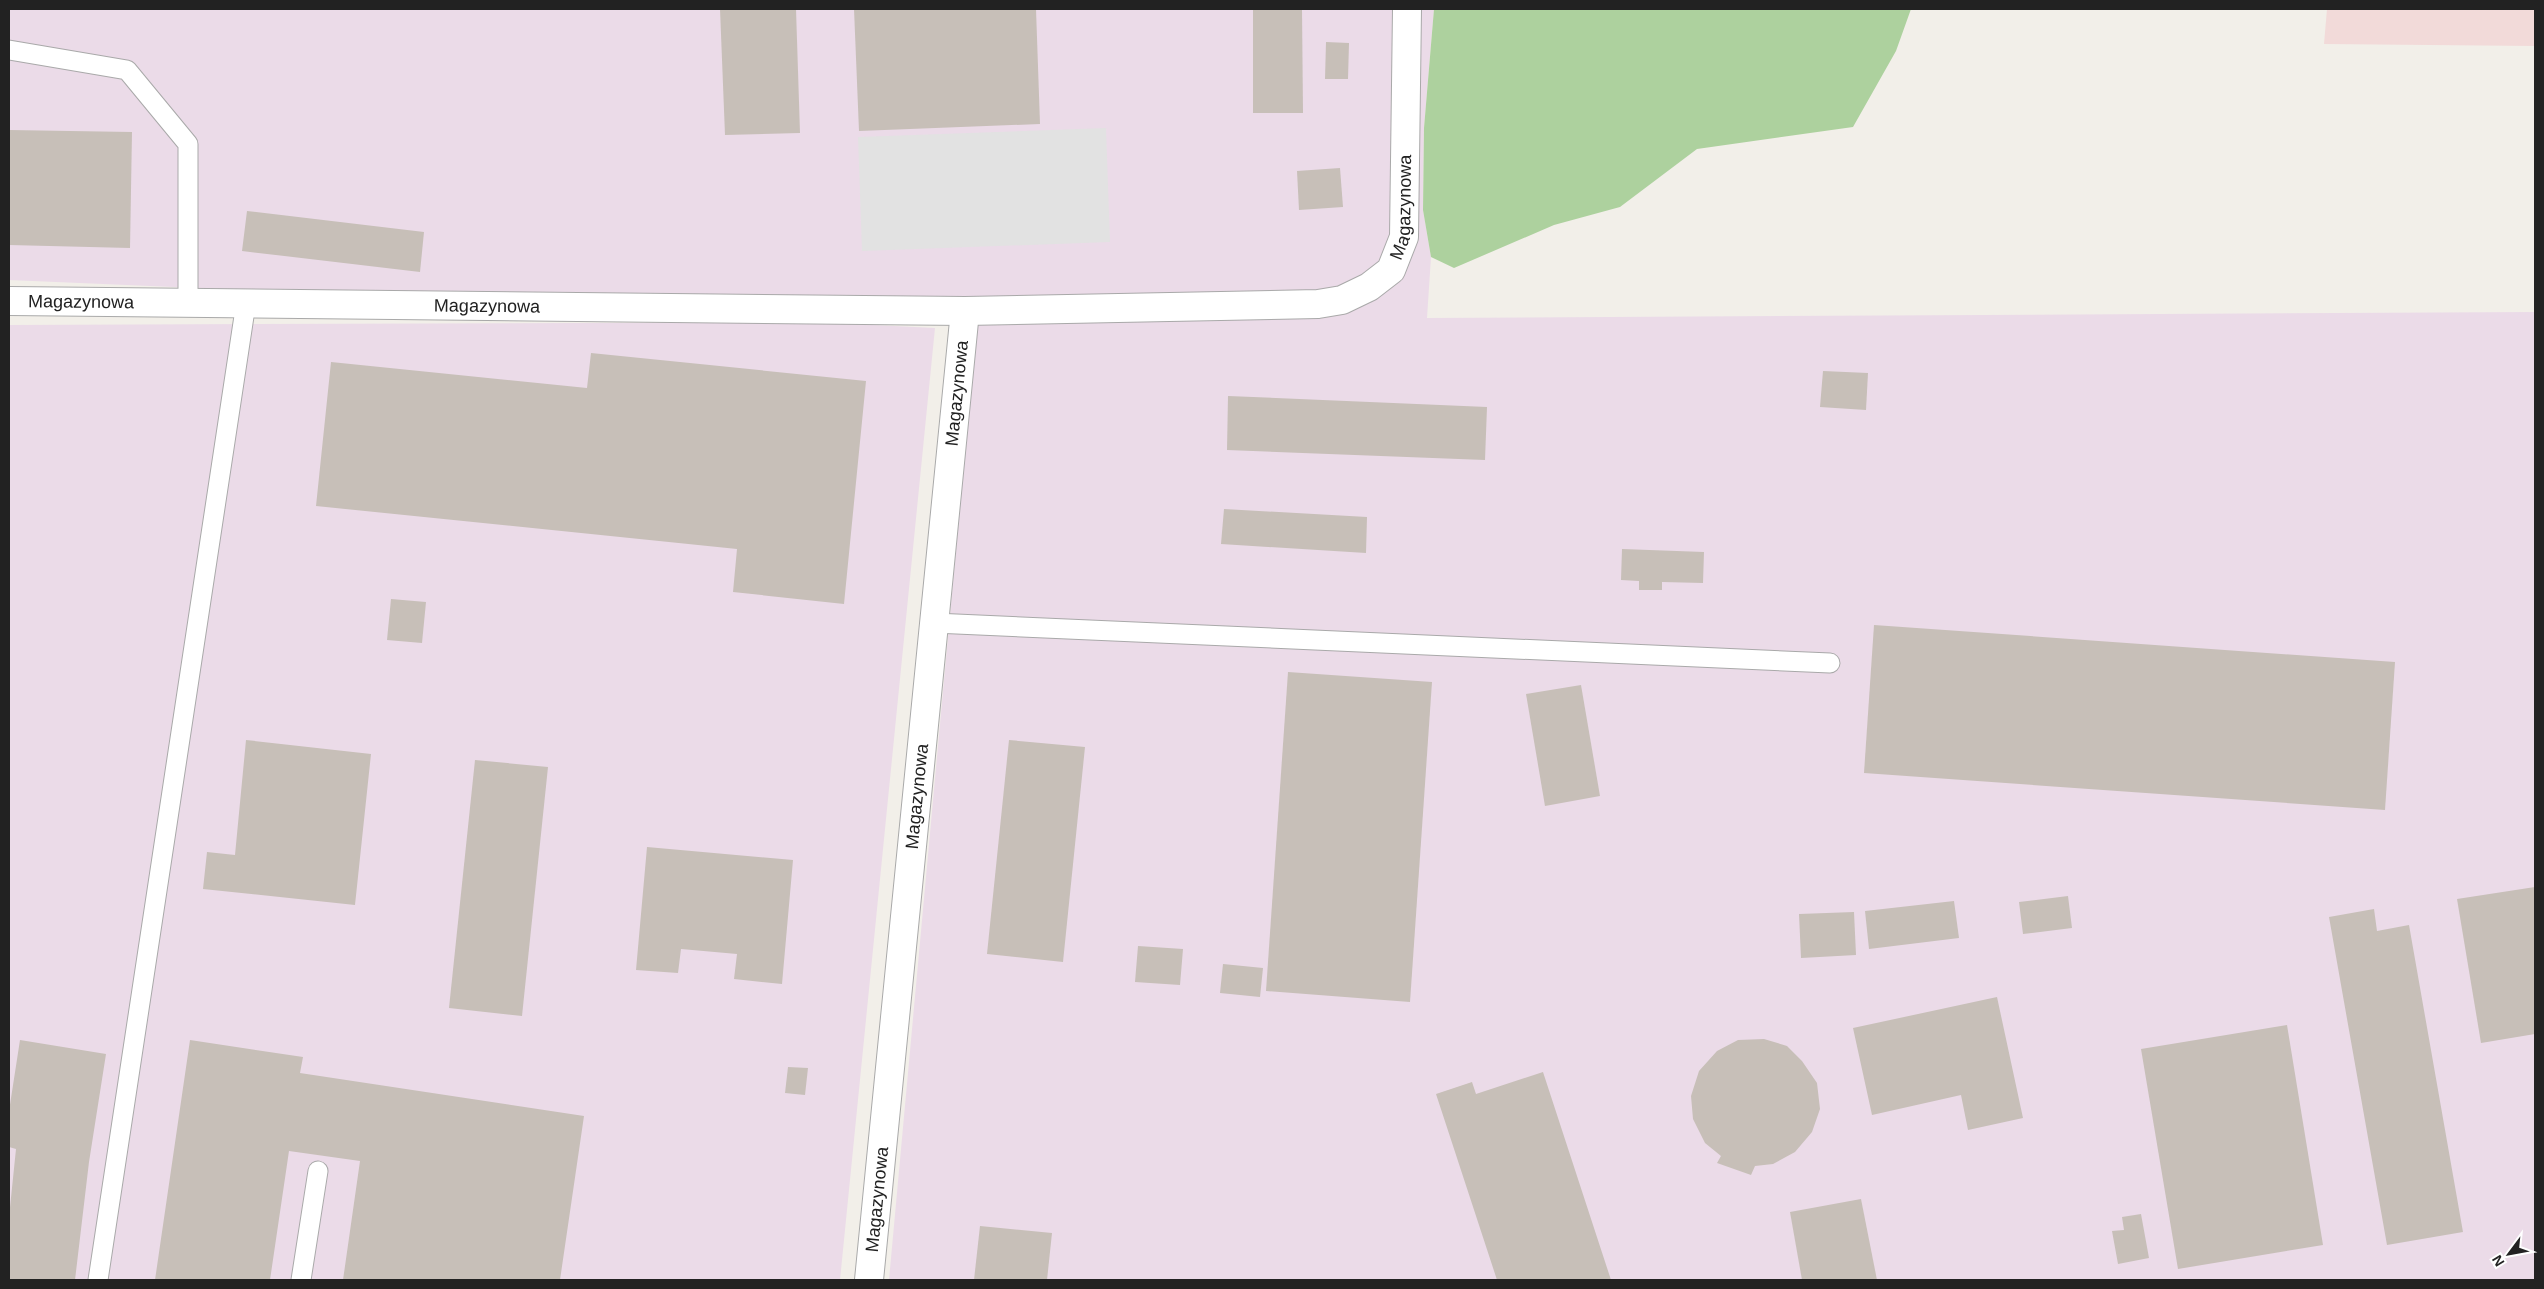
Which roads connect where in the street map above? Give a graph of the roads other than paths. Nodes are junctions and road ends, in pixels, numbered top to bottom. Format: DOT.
graph roads {
  1 [pos="1407,9"];
  2 [pos="9,50"];
  3 [pos="9,301"];
  4 [pos="188,303"];
  5 [pos="246,303"];
  6 [pos="965,311"];
  7 [pos="934,623"];
  8 [pos="1830,663"];
  9 [pos="318,1171"];
  10 [pos="98,1280"];
  11 [pos="301,1280"];
  12 [pos="869,1280"];
  1 -- 6 [label="street, Magazynowa"];
  2 -- 4 [label="lane"];
  3 -- 4 [label="street, Magazynowa"];
  4 -- 5 [label="street, Magazynowa"];
  5 -- 6 [label="street, Magazynowa"];
  5 -- 10 [label="lane"];
  6 -- 7 [label="street, Magazynowa"];
  7 -- 8 [label="lane"];
  7 -- 12 [label="street, Magazynowa"];
  9 -- 11 [label="lane"];
}
